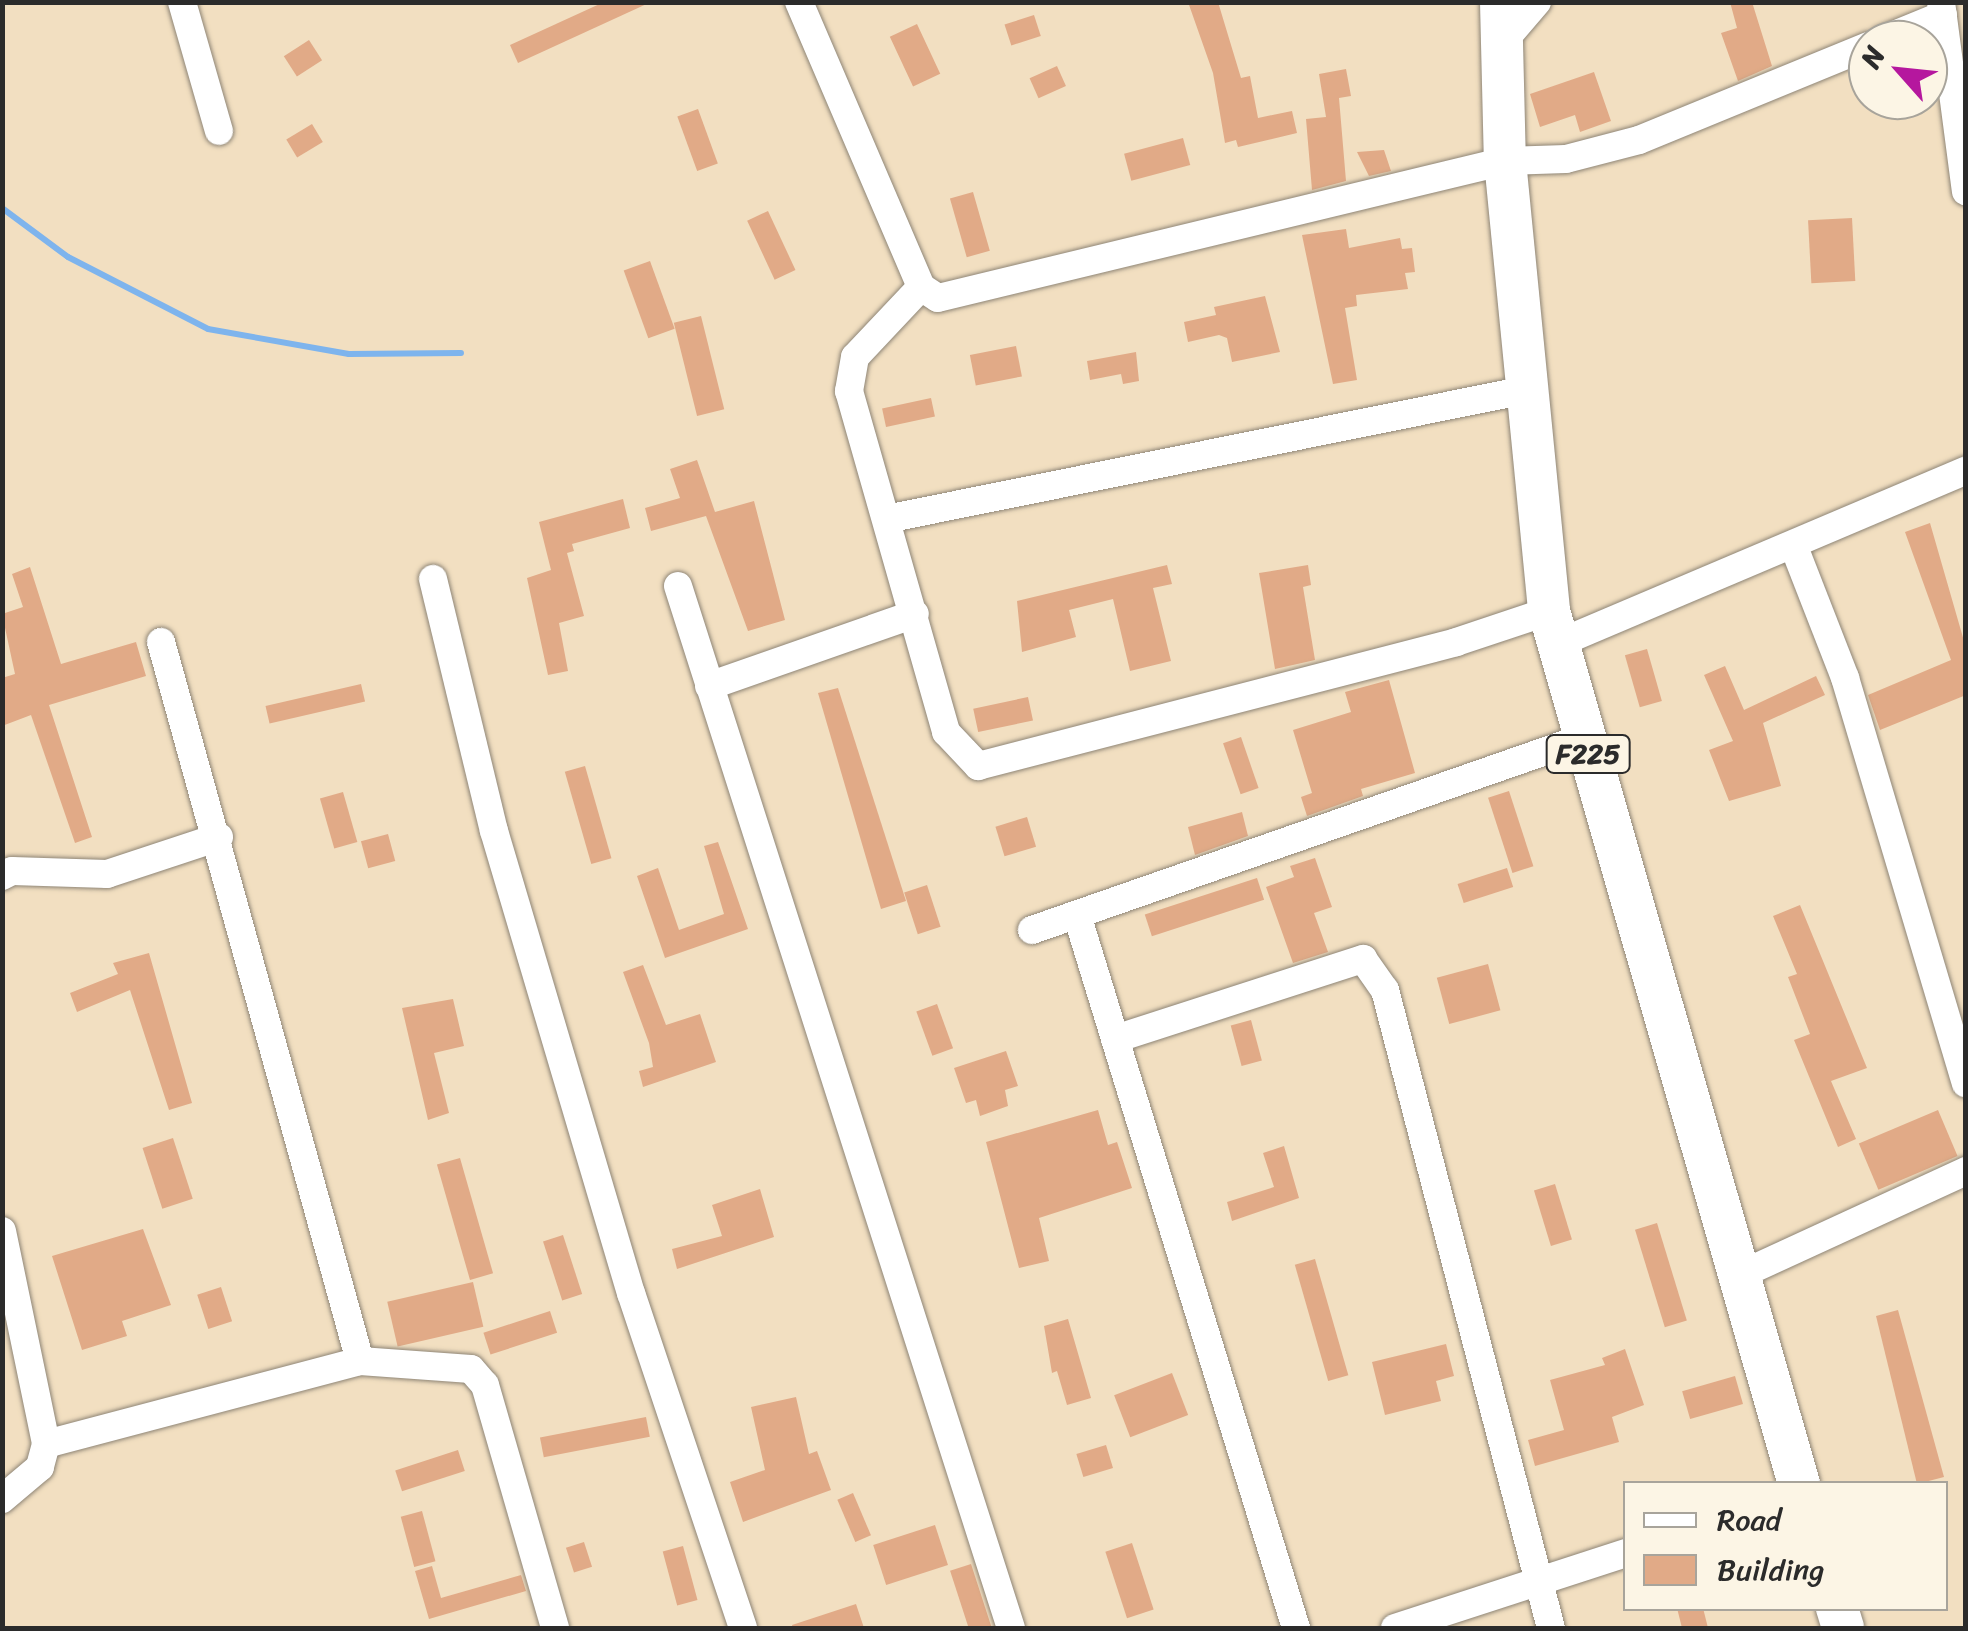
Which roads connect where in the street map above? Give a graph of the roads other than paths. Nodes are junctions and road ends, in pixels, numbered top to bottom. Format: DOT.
graph roads {
  1 [pos="182,2"];
  2 [pos="799,2"];
  3 [pos="1537,2"];
  4 [pos="1942,9"];
  5 [pos="1501,23"];
  6 [pos="1848,54"];
  7 [pos="219,131"];
  8 [pos="1505,161"];
  9 [pos="1966,191"];
  10 [pos="920,287"];
  11 [pos="1526,390"];
  12 [pos="1966,470"];
  13 [pos="890,518"];
  14 [pos="1794,548"];
  15 [pos="433,579"];
  16 [pos="678,586"];
  17 [pos="916,614"];
  18 [pos="1553,627"];
  19 [pos="161,642"];
  20 [pos="709,686"];
  21 [pos="1582,738"];
  22 [pos="220,838"];
  23 [pos="6,868"];
  24 [pos="1076,915"];
  25 [pos="1032,930"];
  26 [pos="1115,1039"];
  27 [pos="1966,1083"];
  28 [pos="1966,1172"];
  29 [pos="2,1231"];
  30 [pos="1742,1274"];
  31 [pos="360,1361"];
  32 [pos="46,1444"];
  33 [pos="1798,1481"];
  34 [pos="2,1499"];
  35 [pos="1623,1554"];
  36 [pos="1538,1582"];
  37 [pos="555,1628"];
  38 [pos="742,1628"];
  39 [pos="1012,1628"];
  40 [pos="1296,1628"];
  41 [pos="1395,1628"];
  42 [pos="1552,1628"];
  1 -- 7 [label="street"];
  2 -- 10 [label="street"];
  3 -- 5 [label="street"];
  4 -- 9 [label="street"];
  5 -- 8 [label="main road, F225"];
  6 -- 8 [label="street"];
  8 -- 10 [label="street"];
  8 -- 11 [label="main road, F225"];
  10 -- 13 [label="street"];
  11 -- 13 [label="street"];
  11 -- 18 [label="main road, F225"];
  12 -- 14 [label="street"];
  13 -- 17 [label="street"];
  14 -- 18 [label="street"];
  14 -- 27 [label="street"];
  15 -- 38 [label="street"];
  16 -- 20 [label="street"];
  17 -- 18 [label="street"];
  17 -- 20 [label="street"];
  18 -- 21 [label="main road, F225"];
  19 -- 22 [label="street"];
  20 -- 39 [label="street"];
  21 -- 24 [label="street"];
  21 -- 30 [label="main road, F225"];
  22 -- 23 [label="street"];
  22 -- 31 [label="street"];
  24 -- 25 [label="street"];
  24 -- 26 [label="street"];
  26 -- 36 [label="street"];
  26 -- 40 [label="street"];
  28 -- 30 [label="street"];
  29 -- 32 [label="street"];
  30 -- 33 [label="main road, F225"];
  31 -- 32 [label="street"];
  31 -- 37 [label="street"];
  32 -- 34 [label="street"];
  35 -- 36 [label="street"];
  36 -- 41 [label="street"];
  36 -- 42 [label="street"];
}
